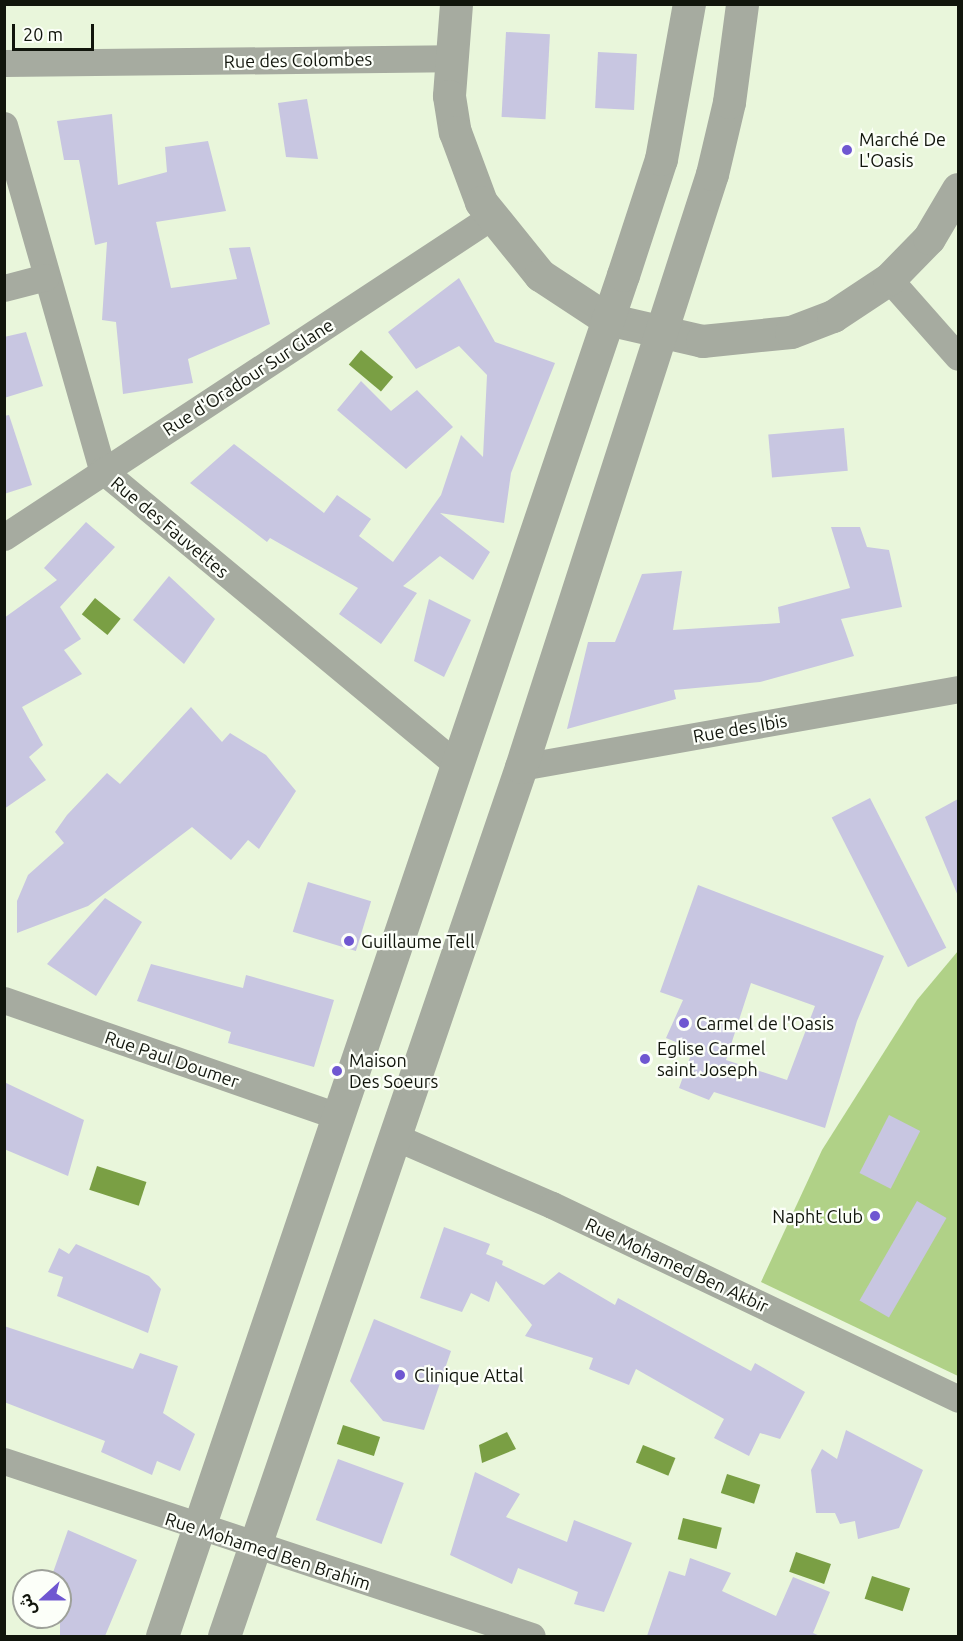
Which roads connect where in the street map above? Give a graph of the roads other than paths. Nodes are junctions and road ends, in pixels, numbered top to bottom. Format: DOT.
graph roads {
  1 [pos="456,4"];
  2 [pos="688,4"];
  3 [pos="742,4"];
  4 [pos="448,58"];
  5 [pos="4,63"];
  6 [pos="4,125"];
  7 [pos="958,189"];
  8 [pos="491,217"];
  9 [pos="46,278"];
  10 [pos="889,279"];
  11 [pos="4,288"];
  12 [pos="607,319"];
  13 [pos="657,335"];
  14 [pos="958,357"];
  15 [pos="102,470"];
  16 [pos="4,537"];
  17 [pos="958,689"];
  18 [pos="458,766"];
  19 [pos="521,767"];
  20 [pos="4,1000"];
  21 [pos="339,1117"];
  22 [pos="393,1136"];
  23 [pos="958,1399"];
  24 [pos="4,1461"];
  25 [pos="198,1529"];
  26 [pos="254,1548"];
  27 [pos="162,1636"];
  28 [pos="224,1636"];
  29 [pos="532,1636"];
  1 -- 4 [label="street"];
  2 -- 12 [label="street"];
  3 -- 13 [label="street"];
  4 -- 5 [label="street, Rue des Colombes"];
  4 -- 8 [label="street"];
  6 -- 9 [label="street, Rue des Fauvettes"];
  7 -- 10 [label="street"];
  8 -- 12 [label="street"];
  8 -- 15 [label="street, Rue d'Oradour Sur Glane"];
  9 -- 11 [label="street"];
  9 -- 15 [label="street, Rue des Fauvettes"];
  10 -- 13 [label="street"];
  10 -- 14 [label="street"];
  12 -- 13 [label="street"];
  12 -- 18 [label="street"];
  13 -- 19 [label="street"];
  15 -- 16 [label="street, Rue d'Oradour Sur Glane"];
  15 -- 18 [label="street, Rue des Fauvettes"];
  17 -- 19 [label="street, Rue des Ibis"];
  18 -- 21 [label="street"];
  19 -- 22 [label="street"];
  20 -- 21 [label="street, Rue Paul Doumer"];
  21 -- 25 [label="street"];
  22 -- 23 [label="street, Rue Mohamed Ben Akbir"];
  22 -- 26 [label="street"];
  24 -- 25 [label="street, Rue Mohamed Ben Brahim"];
  25 -- 26 [label="street, Rue Mohamed Ben Brahim"];
  25 -- 27 [label="street"];
  26 -- 28 [label="street"];
  26 -- 29 [label="street, Rue Mohamed Ben Brahim"];
}
